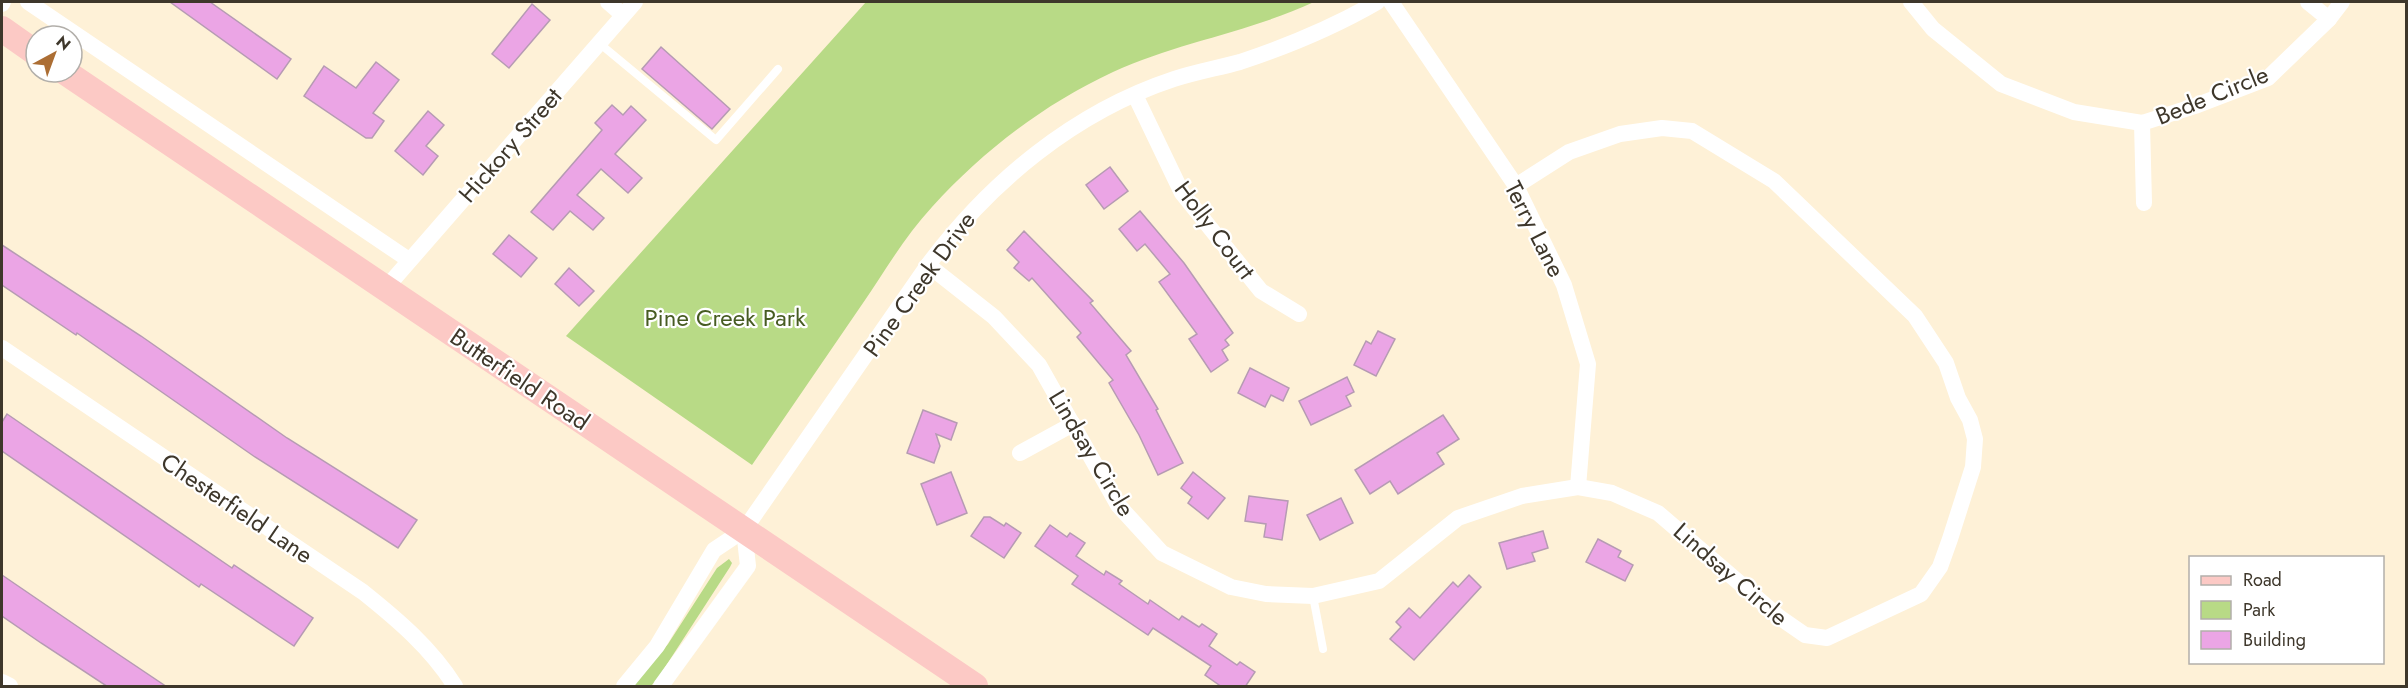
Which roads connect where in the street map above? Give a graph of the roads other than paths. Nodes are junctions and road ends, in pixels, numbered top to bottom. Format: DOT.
graph roads {
  1 [pos="28,2"];
  2 [pos="608,2"];
  3 [pos="635,2"];
  4 [pos="1377,2"];
  5 [pos="1391,2"];
  6 [pos="1911,2"];
  7 [pos="2308,2"];
  8 [pos="2343,2"];
  9 [pos="623,15"];
  10 [pos="2329,19"];
  11 [pos="2,29"];
  12 [pos="599,43"];
  13 [pos="24,45"];
  14 [pos="778,69"];
  15 [pos="83,84"];
  16 [pos="1135,95"];
  17 [pos="2142,123"];
  18 [pos="1516,186"];
  19 [pos="2144,203"];
  20 [pos="410,260"];
  21 [pos="928,265"];
  22 [pos="385,288"];
  23 [pos="1299,314"];
  24 [pos="2,348"];
  25 [pos="1073,424"];
  26 [pos="1020,453"];
  27 [pos="1578,487"];
  28 [pos="744,530"];
  29 [pos="1313,596"];
  30 [pos="1323,649"];
  31 [pos="2,682"];
  32 [pos="10,687"];
  33 [pos="455,687"];
  34 [pos="624,687"];
  35 [pos="661,687"];
  36 [pos="975,687"];
  1 -- 20 [label="street"];
  2 -- 9 [label="street"];
  3 -- 9 [label="street, Hickory Street"];
  4 -- 16 [label="street, Pine Creek Drive"];
  5 -- 18 [label="street, Terry Lane"];
  6 -- 17 [label="street, Bede Circle"];
  7 -- 10 [label="street"];
  8 -- 10 [label="street, Bede Circle"];
  9 -- 12 [label="street, Hickory Street"];
  10 -- 17 [label="street, Bede Circle"];
  11 -- 13 [label="main road"];
  12 -- 14 [label="lane"];
  12 -- 20 [label="street, Hickory Street"];
  15 -- 22 [label="main road, Butterfield Road"];
  16 -- 21 [label="street, Pine Creek Drive"];
  16 -- 23 [label="street, Holly Court"];
  17 -- 19 [label="street"];
  18 -- 27 [label="street, Terry Lane"];
  18 -- 27 [label="street, Lindsay Circle"];
  20 -- 22 [label="street, Hickory Street"];
  21 -- 25 [label="street, Lindsay Circle"];
  21 -- 28 [label="street, Pine Creek Drive"];
  22 -- 28 [label="main road, Butterfield Road"];
  24 -- 33 [label="street, Chesterfield Lane"];
  25 -- 26 [label="street"];
  25 -- 29 [label="street, Lindsay Circle"];
  27 -- 29 [label="street, Lindsay Circle"];
  28 -- 34 [label="street, Pine Creek Drive"];
  28 -- 35 [label="street"];
  28 -- 36 [label="main road, Butterfield Road"];
  29 -- 30 [label="lane"];
  31 -- 32 [label="street"];
}
